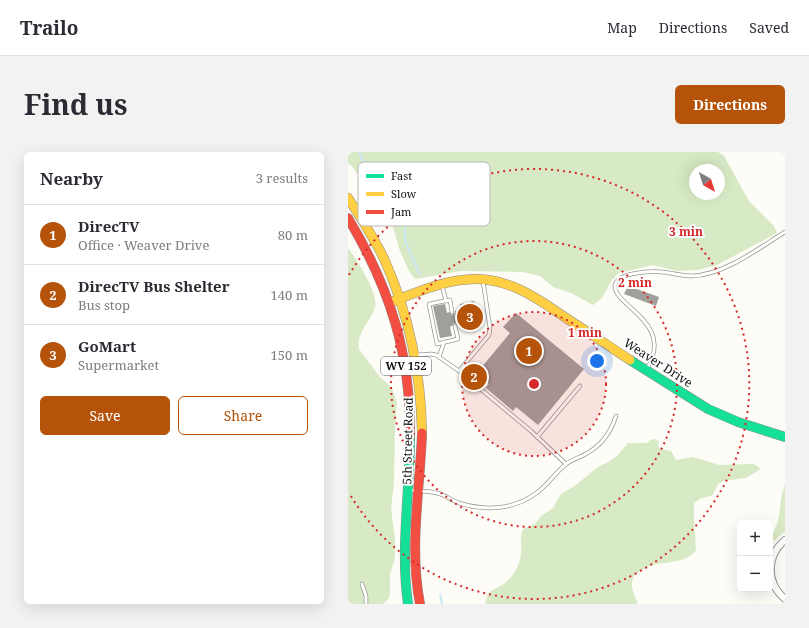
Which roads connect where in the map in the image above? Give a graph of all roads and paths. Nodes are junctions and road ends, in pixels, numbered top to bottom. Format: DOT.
graph roads {
  1 [pos="348,198"];
  2 [pos="358,214"];
  3 [pos="348,218"];
  4 [pos="365,226"];
  5 [pos="785,232"];
  6 [pos="482,278"];
  7 [pos="442,284"];
  8 [pos="401,299"];
  9 [pos="446,301"];
  10 [pos="390,303"];
  11 [pos="452,312"];
  12 [pos="455,326"];
  13 [pos="444,342"];
  14 [pos="416,356"];
  15 [pos="439,357"];
  16 [pos="645,370"];
  17 [pos="459,371"];
  18 [pos="580,386"];
  19 [pos="616,416"];
  20 [pos="537,437"];
  21 [pos="785,437"];
  22 [pos="566,464"];
  23 [pos="408,490"];
  24 [pos="419,491"];
  25 [pos="785,540"];
  26 [pos="362,584"];
  27 [pos="785,599"];
  28 [pos="366,604"];
  29 [pos="408,604"];
  30 [pos="420,604"];
  1 -- 2 [label="main road, 5th Street Road / WV 152"];
  3 -- 10 [label="main road, 5th Street Road / WV 152"];
  4 -- 8 [label="main road, 5th Street Road / WV 152"];
  5 -- 16 [label="lane"];
  6 -- 7 [label="main road, Weaver Drive"];
  6 -- 16 [label="main road, Weaver Drive"];
  6 -- 17 [label="lane"];
  7 -- 8 [label="main road, Weaver Drive"];
  7 -- 9 [label="lane"];
  8 -- 10 [label="main road, Weaver Drive"];
  8 -- 14 [label="main road, 5th Street Road / WV 152"];
  9 -- 11 [label="lane"];
  9 -- 13 [label="lane"];
  10 -- 23 [label="main road, 5th Street Road / WV 152"];
  12 -- 13 [label="lane"];
  13 -- 15 [label="lane"];
  14 -- 15 [label="lane"];
  14 -- 24 [label="main road, 5th Street Road / WV 152"];
  15 -- 17 [label="lane"];
  16 -- 21 [label="main road, Weaver Drive"];
  17 -- 20 [label="lane"];
  18 -- 20 [label="lane"];
  19 -- 22 [label="lane"];
  20 -- 22 [label="lane"];
  22 -- 24 [label="lane"];
  23 -- 24 [label="lane"];
  23 -- 29 [label="main road, 5th Street Road / WV 152"];
  24 -- 30 [label="main road, 5th Street Road / WV 152"];
  25 -- 27 [label="street"];
  26 -- 28 [label="lane"];
}
